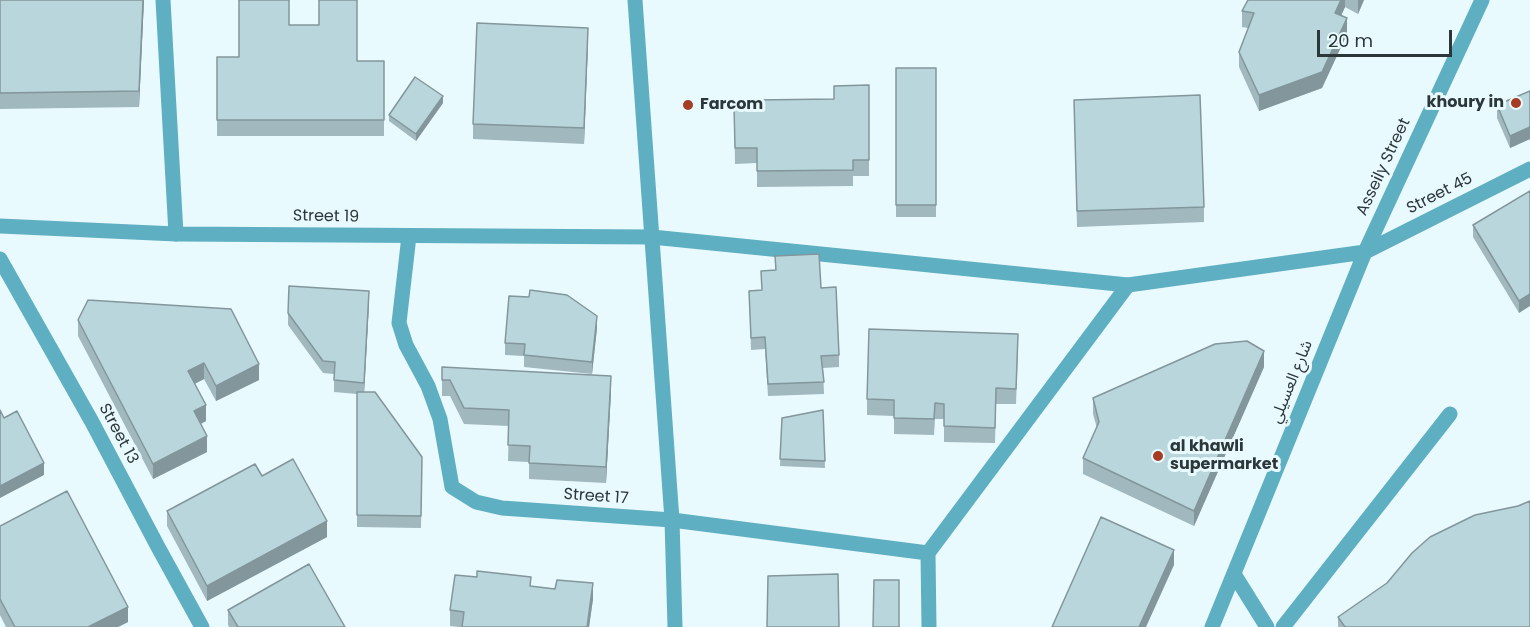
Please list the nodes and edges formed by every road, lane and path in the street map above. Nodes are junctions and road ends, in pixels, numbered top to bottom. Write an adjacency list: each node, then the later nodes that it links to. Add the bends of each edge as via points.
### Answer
1 (163, 0): 6 (street)
2 (635, 0): 8 (street)
3 (1482, 0): 9 (street, Asseily Street)
4 (1530, 169): 9 (street, Street 45)
5 (0, 226): 6 (street, Street 19)
6 (176, 234): 7 (street, Street 19)
7 (409, 236): 8 (street, Street 19); 13 (street, Street 17, via 399,323 440,419 452,487 476,502 502,508)
8 (652, 237): 11 (street, Street 19); 13 (street)
9 (1365, 252): 11 (street, Street 45); 15 (street, شارع العسيلي)
10 (0, 259): 16 (street, Street 13)
11 (1128, 285): 14 (street)
12 (1450, 414): 21 (street)
13 (672, 520): 14 (street, Street 17); 17 (street)
14 (928, 553): 18 (street)
15 (1234, 574): 19 (street, شارع العسيلي); 20 (street)
16 (202, 627)
17 (675, 627)
18 (929, 627)
19 (1212, 627)
20 (1267, 627)
21 (1283, 627)

